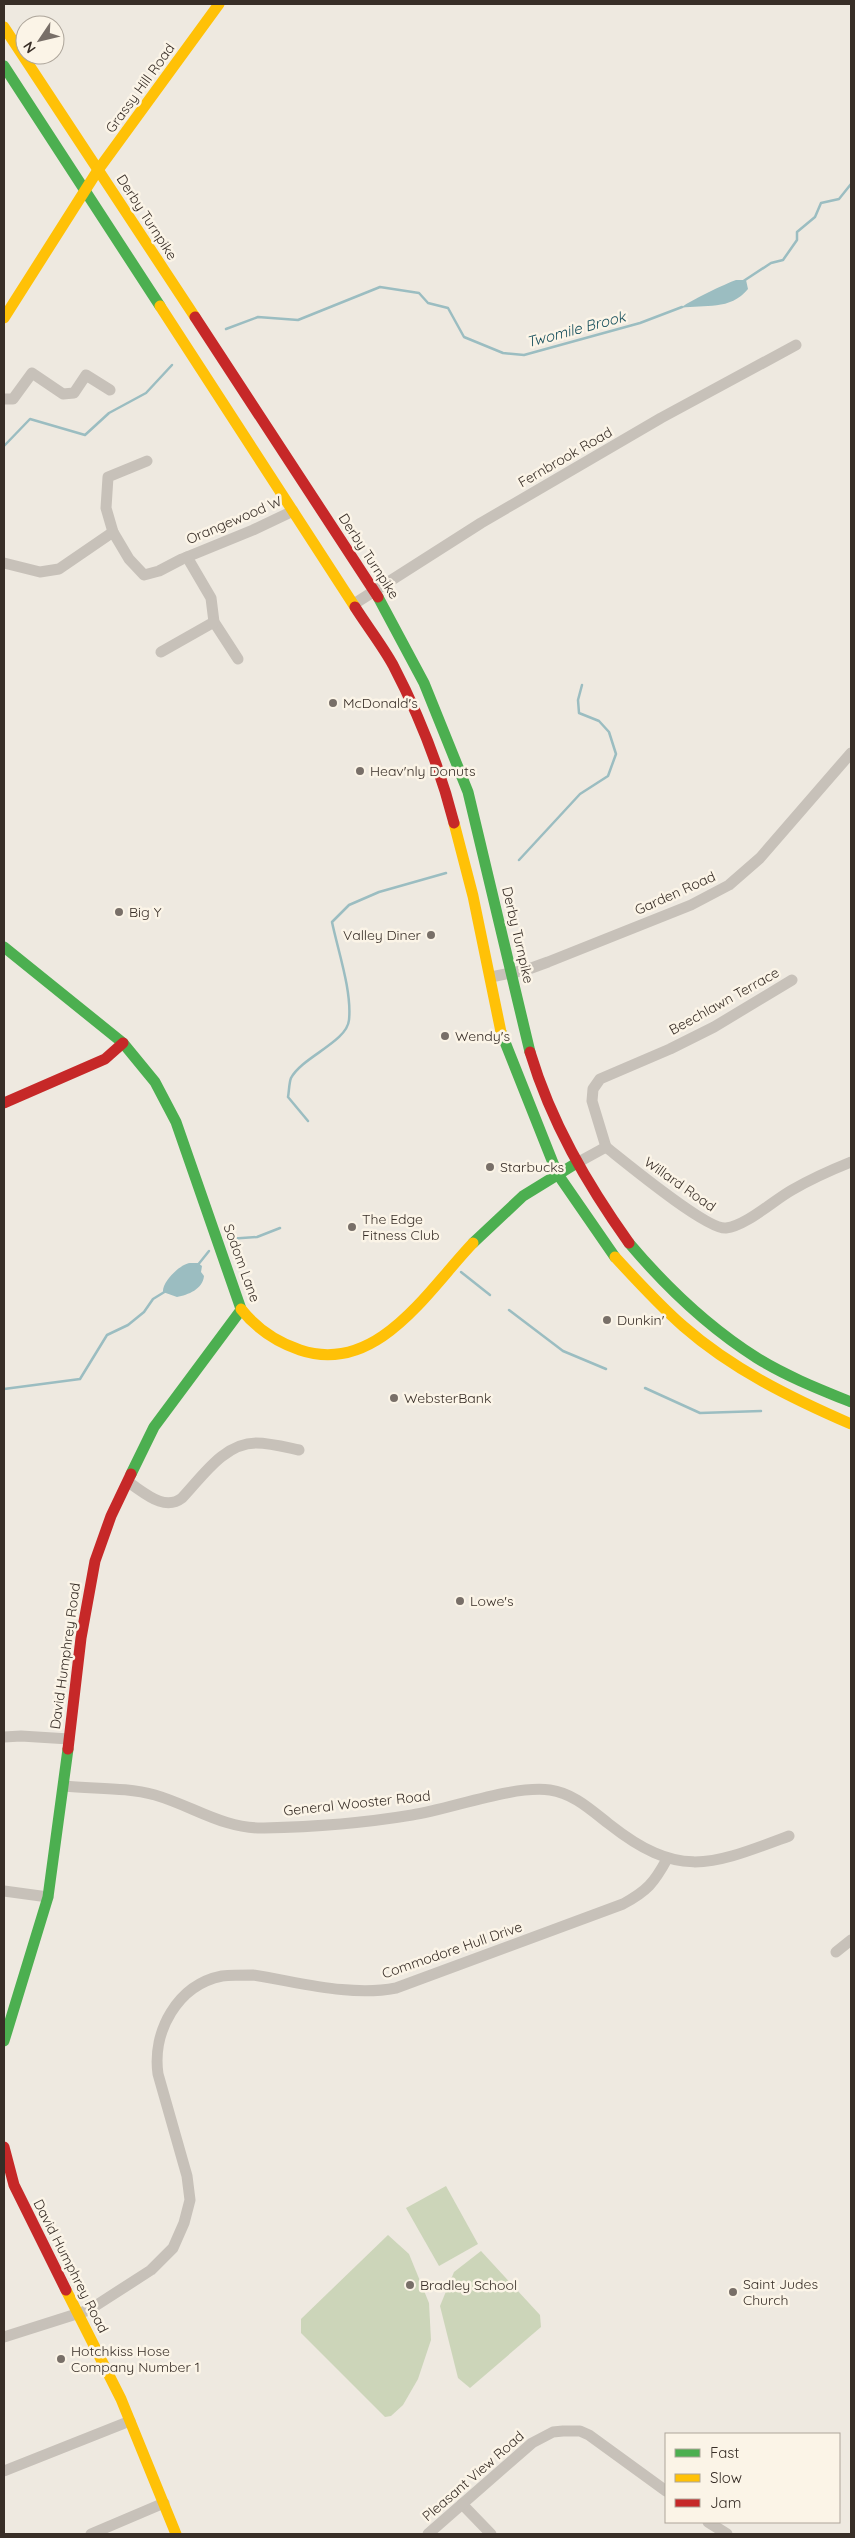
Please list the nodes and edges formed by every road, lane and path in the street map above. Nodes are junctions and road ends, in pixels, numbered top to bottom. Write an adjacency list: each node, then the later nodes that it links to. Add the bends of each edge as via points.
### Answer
1 (219, 4): 4 (main road, Grassy Hill Road)
2 (4, 26): 4 (main road, Derby Turnpike)
3 (4, 66): 5 (main road)
4 (98, 170): 5 (main road, Grassy Hill Road); 15 (main road, Derby Turnpike)
5 (86, 191): 6 (main road); 11 (main road)
6 (4, 318)
7 (796, 344): 15 (street, Fernbrook Road, via 481,523)
8 (110, 390): 9 (street, via 86,375 74,392 63,394 32,373 13,399)
9 (4, 399)
10 (147, 461): 12 (street, Orangewood W, via 108,477 106,508)
11 (293, 511): 13 (street, Orangewood W); 16 (main road)
12 (113, 532): 13 (street, Orangewood W, via 144,575 159,571); 14 (street, via 60,569 40,572)
13 (186, 556): 18 (street, Orangewood W, via 210,598)
14 (4, 563)
15 (375, 592): 16 (street, Fernbrook Road); 17 (main road, Derby Turnpike)
16 (354, 604): 19 (main road)
17 (389, 616): 19 (main road); 24 (main road, Derby Turnpike, via 441,722 464,780)
18 (214, 622): 20 (street); 21 (street, Orangewood W)
19 (368, 628): 25 (main road, via 392,664 416,713 445,788)
20 (161, 652)
21 (238, 659)
22 (851, 753): 24 (street, Garden Road, via 760,858 717,893 548,962)
23 (4, 947): 29 (main road, Sodom Lane)
24 (512, 973): 25 (street, Garden Road); 27 (main road, Derby Turnpike)
25 (491, 977): 28 (main road)
26 (792, 980): 31 (street, Beechlawn Terrace, via 714,1027 600,1079 593,1089 592,1101)
27 (515, 987): 28 (main road); 33 (main road, Derby Turnpike, via 523,1029 544,1093)
28 (494, 992): 34 (main road, via 502,1035)
29 (123, 1043): 30 (main road, via 104,1060); 35 (main road, Sodom Lane, via 155,1082 176,1122)
30 (4, 1103)
31 (606, 1147): 32 (street, Willard Road, via 689,1210 710,1224 725,1228 740,1224 791,1190); 33 (street)
32 (851, 1162)
33 (575, 1164): 34 (main road, Sodom Lane); 36 (main road, Derby Turnpike, via 606,1214 649,1267 697,1314 758,1358)
34 (557, 1173): 35 (main road, Sodom Lane, via 522,1194 397,1325 383,1338 363,1348 319,1355 301,1351 282,1344 256,1327); 37 (main road, via 610,1251 683,1326 746,1372 800,1402)
35 (241, 1310): 39 (main road, David Humphrey Road, via 154,1427)
36 (851, 1402)
37 (851, 1424)
38 (299, 1450): 39 (street, via 259,1443 239,1446 226,1453 174,1503 161,1502)
39 (128, 1482): 41 (main road, David Humphrey Road, via 108,1524 90,1578)
40 (4, 1737): 41 (street)
41 (69, 1740): 42 (main road, David Humphrey Road)
42 (64, 1786): 44 (street, General Wooster Road, via 140,1792 235,1826 263,1828 412,1815 528,1789 550,1790 582,1802 628,1839); 46 (main road, David Humphrey Road)
43 (789, 1836): 44 (street, via 735,1857 698,1862)
44 (666, 1859): 52 (street, Commodore Hull Drive, via 645,1892 623,1904 396,1988 353,1990 236,1975 211,1980 186,1995 168,2017 160,2035 156,2061 187,2176 190,2200 184,2223 176,2243 163,2260 89,2310)
45 (4, 1891): 46 (street)
46 (48, 1897): 49 (main road, David Humphrey Road)
47 (851, 1940): 48 (street)
48 (836, 1952)
49 (4, 2041)
50 (4, 2146): 51 (main road, David Humphrey Road)
51 (9, 2187): 52 (main road, David Humphrey Road)
52 (78, 2313): 53 (street, Commodore Hull Drive); 54 (main road, David Humphrey Road)
53 (4, 2337)
54 (130, 2421): 55 (street); 57 (main road, David Humphrey Road)
55 (4, 2472)
56 (665, 2490): 58 (street, Pleasant View Road, via 589,2435 580,2431 562,2431 532,2443)
57 (164, 2503): 60 (street); 61 (main road, David Humphrey Road)
58 (462, 2504): 62 (street, Pleasant View Road); 63 (street)
59 (710, 2523): 64 (street)
60 (91, 2534)
61 (176, 2534)
62 (428, 2534)
63 (491, 2534)
64 (727, 2534)

